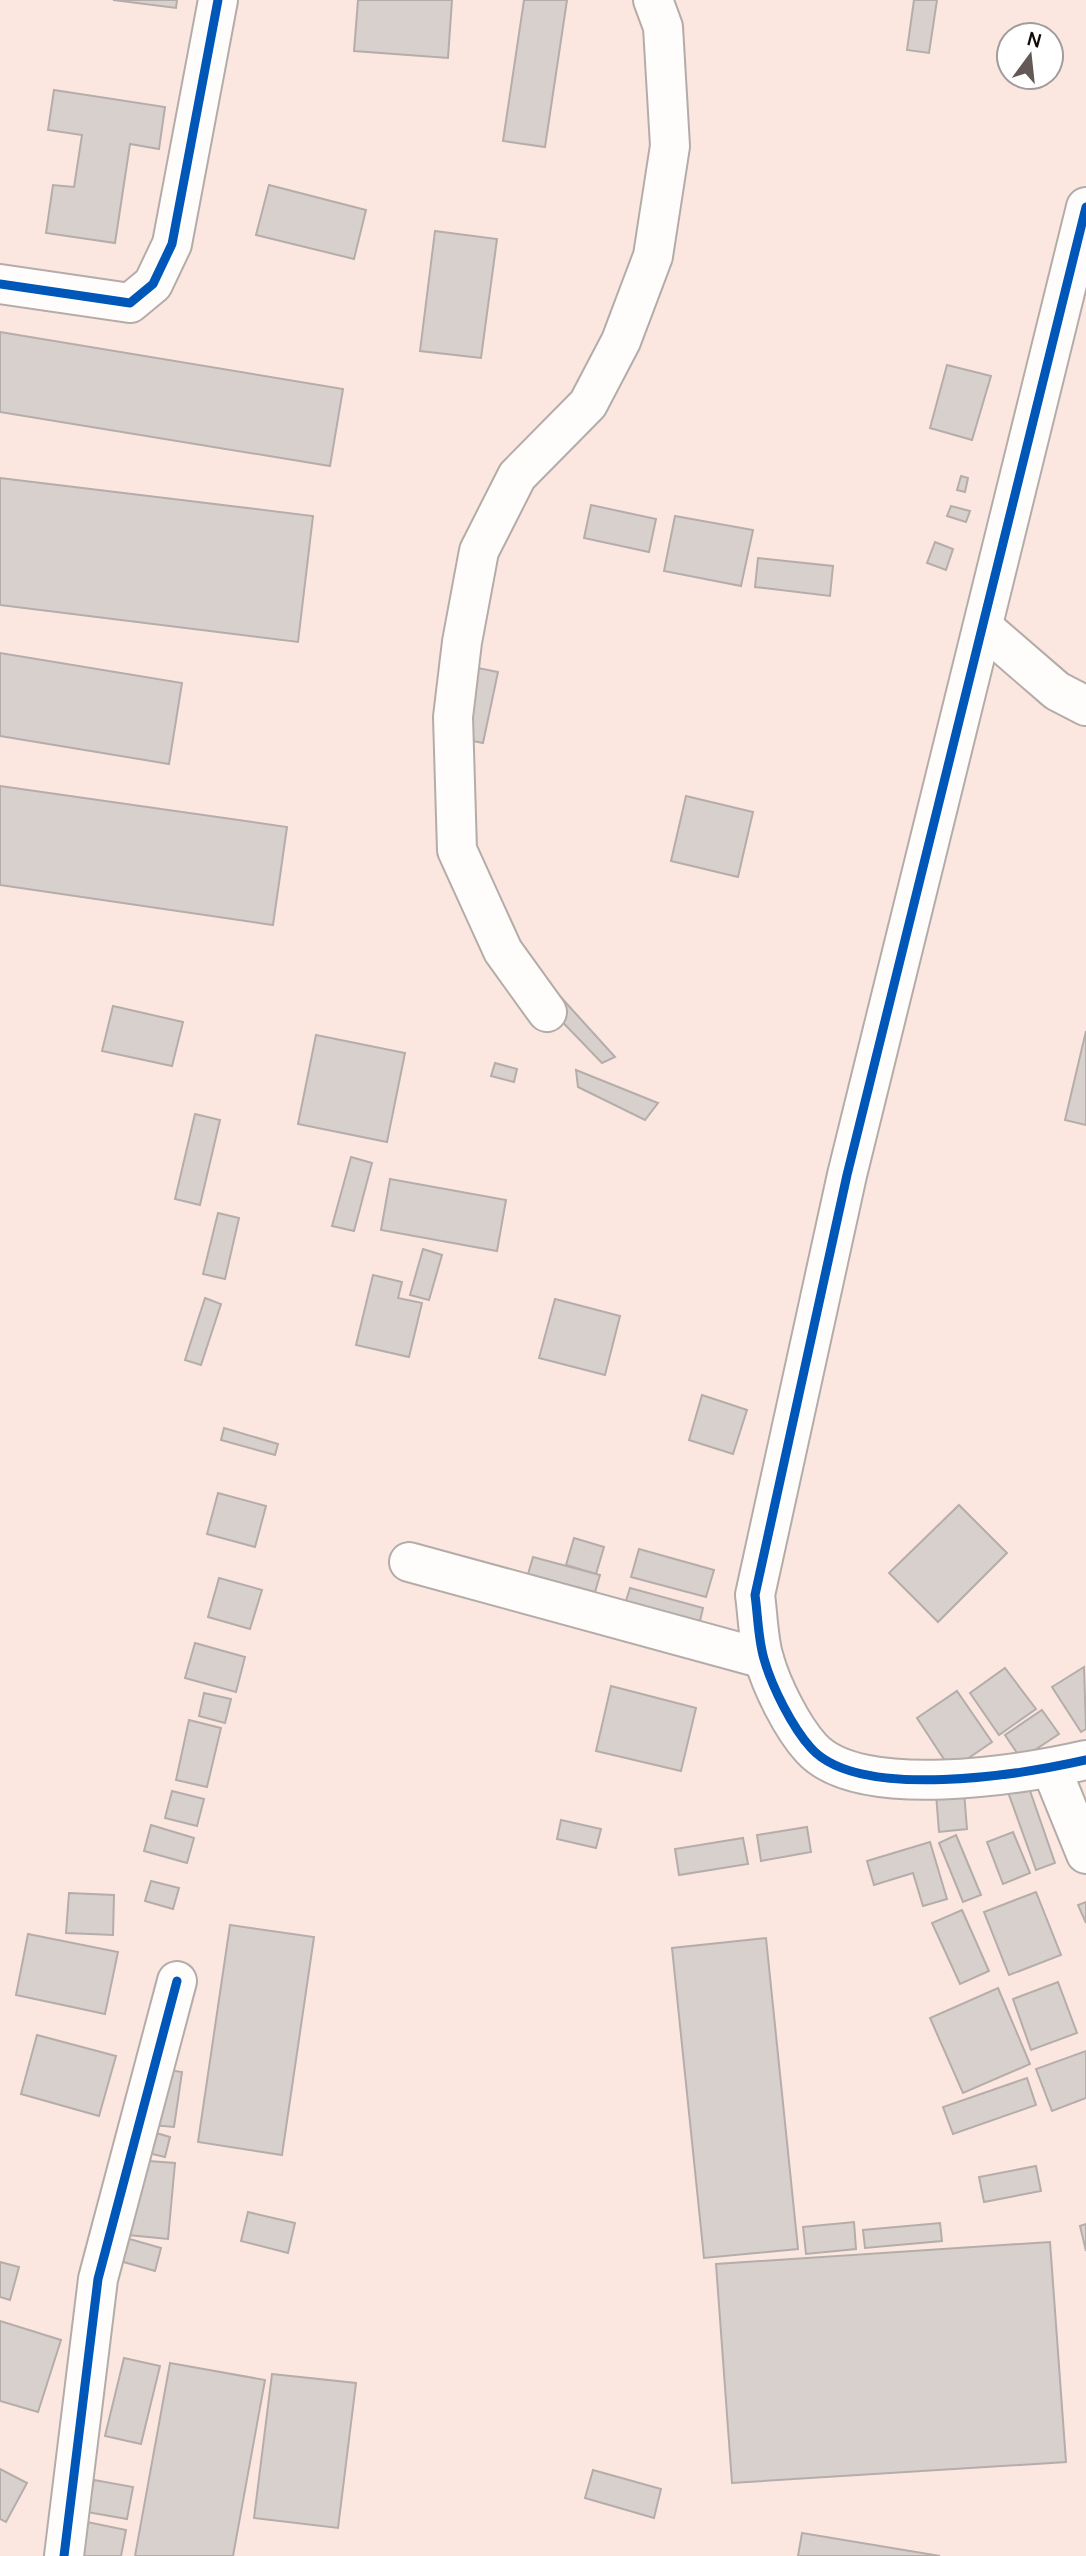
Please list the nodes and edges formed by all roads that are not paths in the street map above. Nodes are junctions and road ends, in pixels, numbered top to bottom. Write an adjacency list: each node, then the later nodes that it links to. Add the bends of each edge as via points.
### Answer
1 (218, 0): 4 (street, via 172,244 153,284 130,303)
2 (653, 0): 7 (street, via 663,27 670,146 653,256 621,341 588,404 517,476 479,551 453,717 457,850 503,951)
3 (1086, 207): 5 (street)
4 (0, 284)
5 (983, 627): 6 (street, via 1057,691); 9 (street, via 847,1175 755,1595)
6 (1086, 706)
7 (547, 1012)
8 (410, 1562): 9 (street)
9 (764, 1659): 10 (street, via 787,1712 812,1750 836,1765 871,1776 918,1781)
10 (1069, 1764): 11 (street)
11 (1086, 1853)
12 (177, 1980): 13 (street, via 98,2279)
13 (64, 2556)

